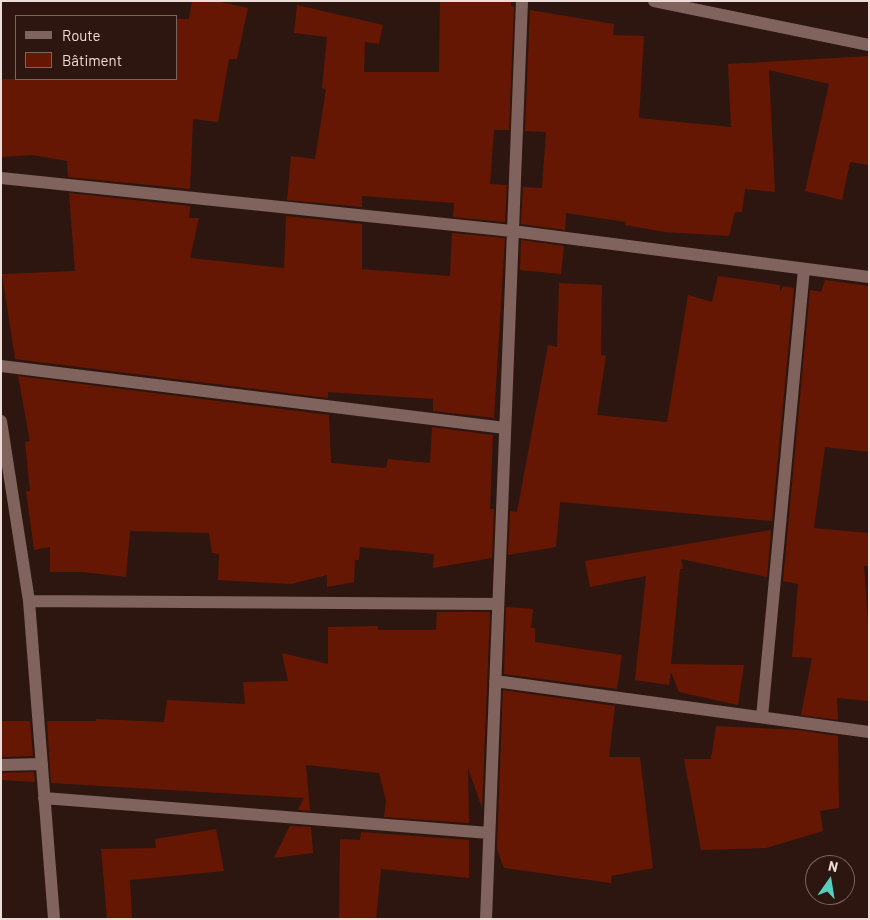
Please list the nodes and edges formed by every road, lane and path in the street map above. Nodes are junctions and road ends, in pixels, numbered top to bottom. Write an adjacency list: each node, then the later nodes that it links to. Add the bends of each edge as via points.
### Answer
1 (522, 1): 5 (street)
2 (654, 1): 3 (street)
3 (869, 45)
4 (1, 178): 5 (street)
5 (512, 231): 6 (street); 10 (street)
6 (804, 269): 7 (street); 14 (street)
7 (869, 277)
8 (1, 366): 10 (street)
9 (1, 421): 11 (street)
10 (505, 428): 12 (street)
11 (29, 601): 12 (street); 16 (street)
12 (498, 604): 13 (street)
13 (495, 682): 14 (street); 19 (street)
14 (762, 717): 15 (street)
15 (869, 732)
16 (42, 764): 17 (street); 18 (street)
17 (1, 765)
18 (44, 798): 19 (street); 20 (street)
19 (489, 833): 21 (street)
20 (54, 919)
21 (486, 919)

